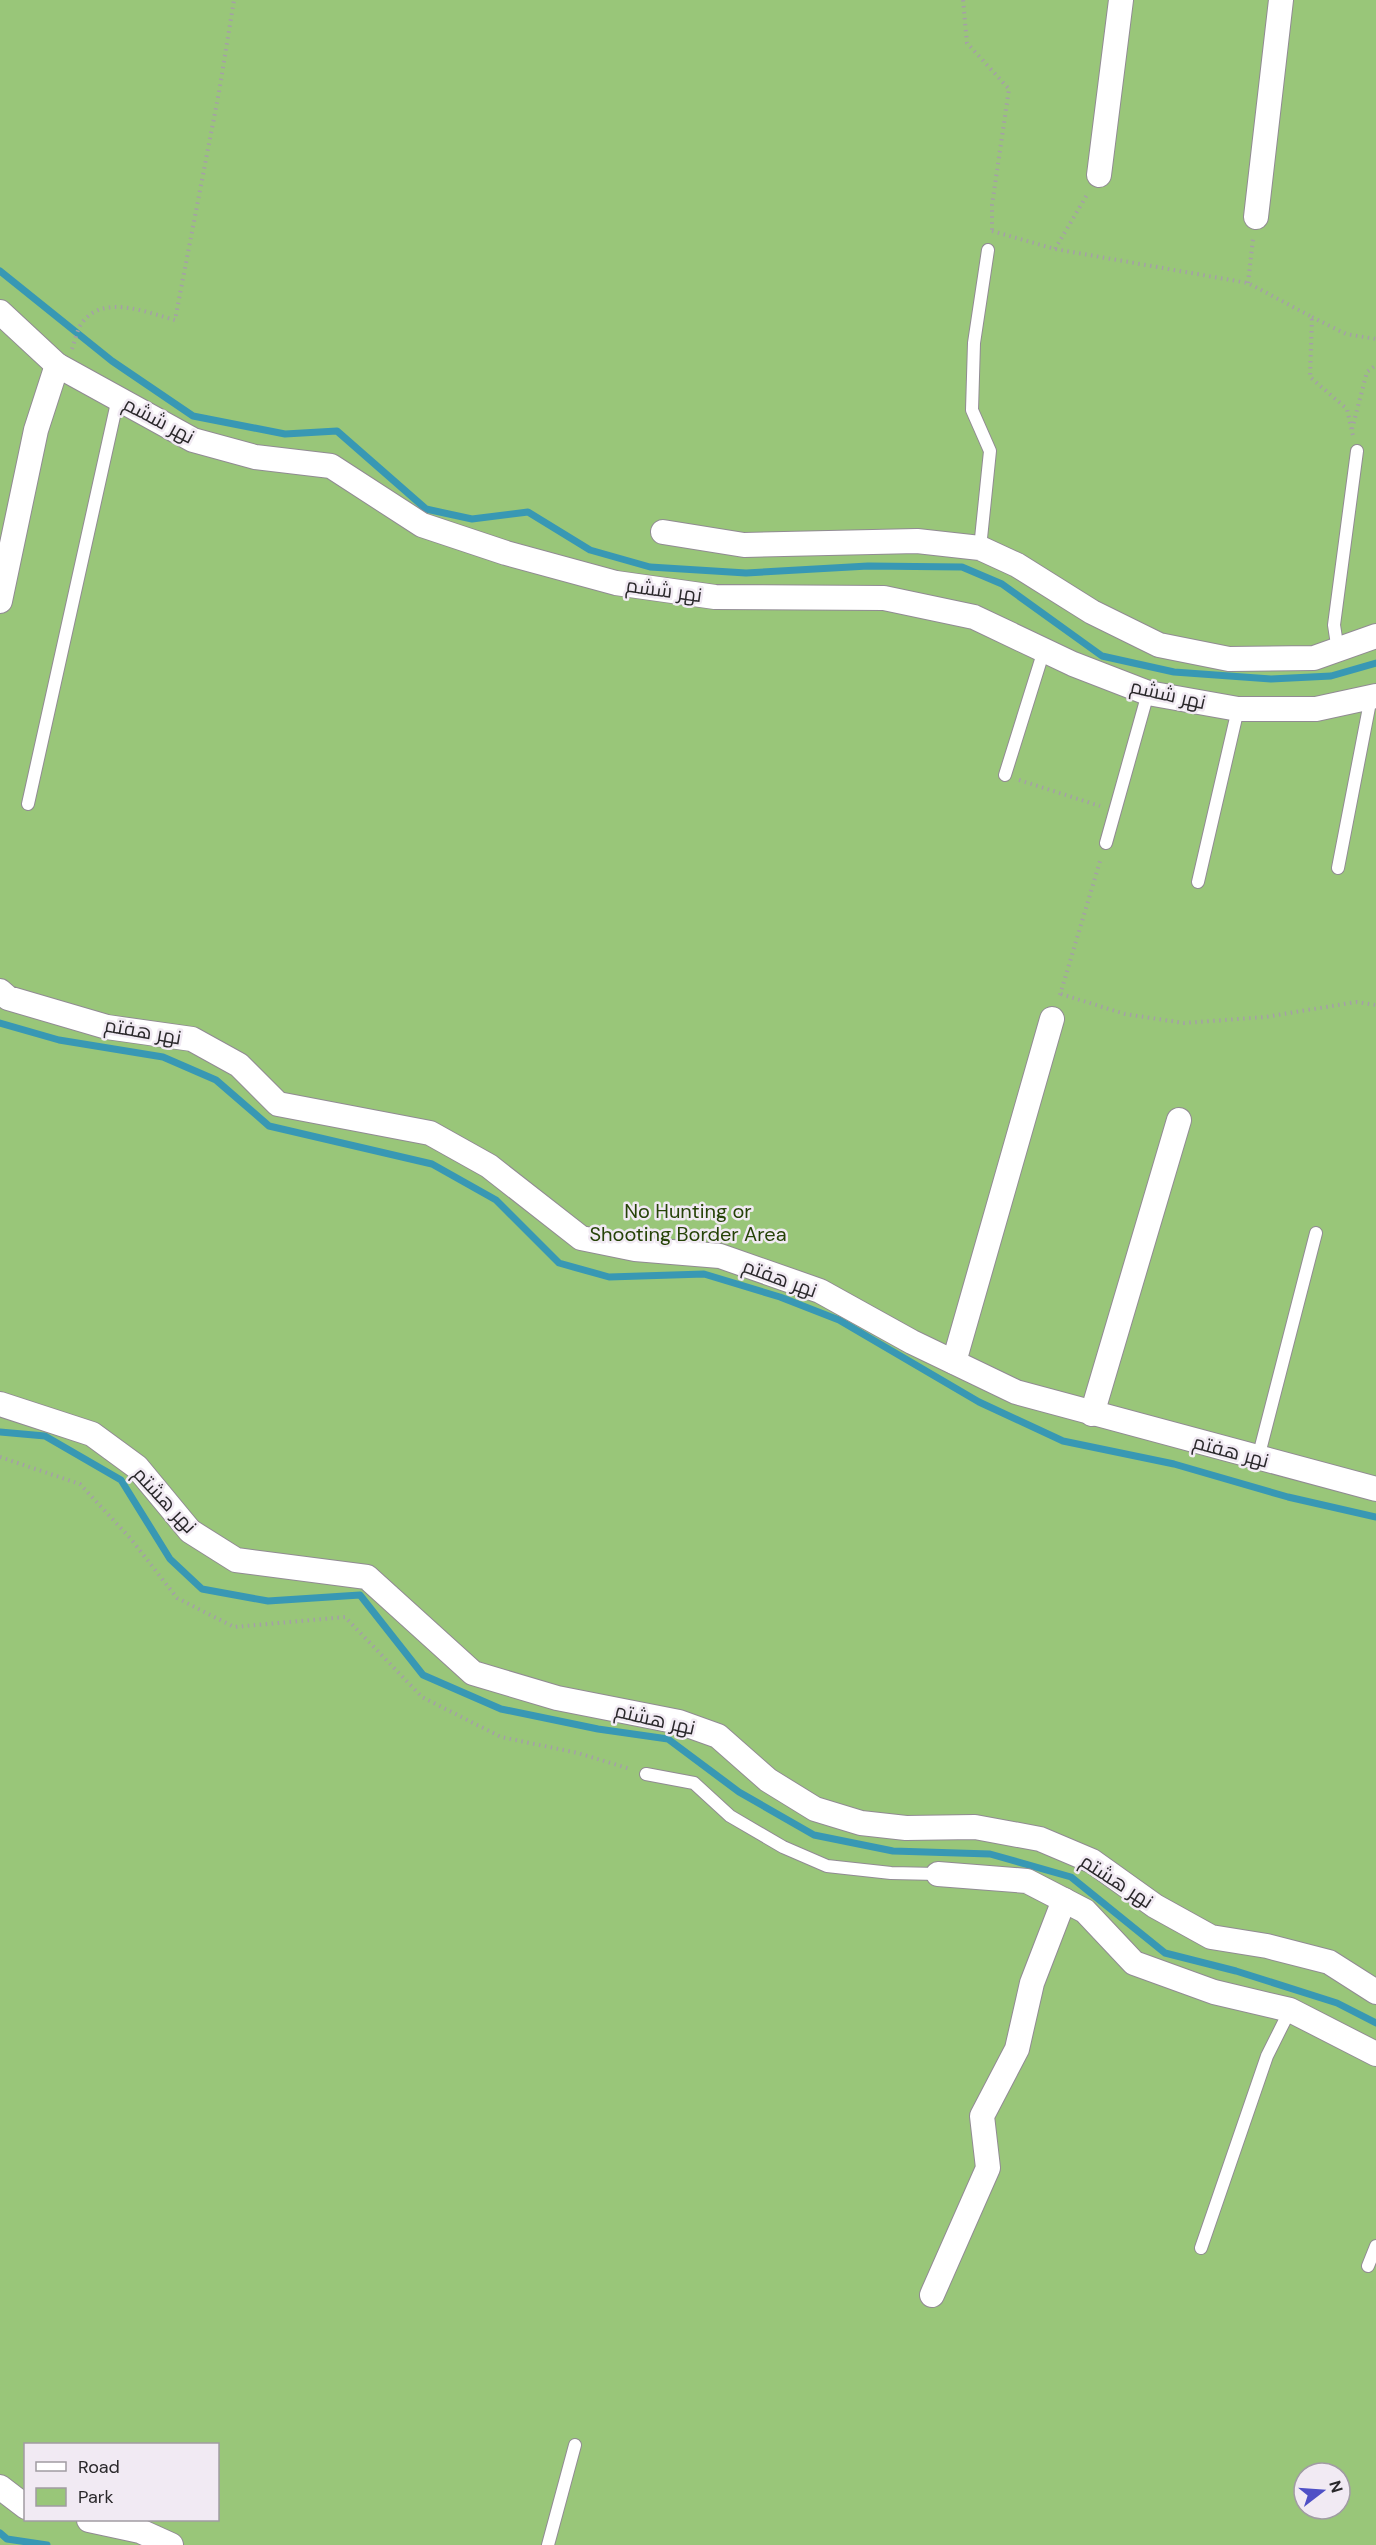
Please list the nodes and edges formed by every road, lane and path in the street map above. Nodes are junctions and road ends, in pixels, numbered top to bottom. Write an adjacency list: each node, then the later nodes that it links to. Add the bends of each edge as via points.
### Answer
1 (234, 0): 14 (path, via 175,320 131,308 105,307 82,322)
2 (963, 0): 7 (path, via 967,43 1009,89 992,205)
3 (1121, 0): 5 (street)
4 (1281, 0): 6 (street)
5 (1099, 175): 8 (path)
6 (1256, 217): 10 (path)
7 (992, 231): 8 (path); 9 (path)
8 (1055, 249): 10 (path)
9 (988, 250): 20 (lane, via 974,343 972,410 990,451)
10 (1248, 283): 12 (path)
11 (0, 312): 14 (street, نهر ششم)
12 (1312, 317): 13 (path, via 1346,334); 17 (path, via 1310,377 1347,409)
13 (1376, 339)
14 (64, 358): 16 (street, نهر ششم); 21 (street, via 36,429)
15 (1376, 365): 17 (path, via 1367,372)
16 (118, 398): 23 (street, نهر ششم, via 193,440 255,457 331,466 423,525 616,583 715,597 884,598 974,617); 29 (lane)
17 (1352, 429): 18 (path)
18 (1357, 451): 24 (lane, via 1335,626)
19 (663, 532): 20 (street, via 744,545 917,541)
20 (980, 548): 24 (street, via 1159,645 1229,659 1314,658)
21 (0, 601)
22 (1376, 636): 24 (street)
23 (1044, 650): 25 (street, نهر ششم); 28 (lane)
24 (1338, 651)
25 (1148, 693): 27 (street, نهر ششم); 30 (lane)
26 (1373, 696): 27 (street, نهر ششم, via 1317,709); 32 (lane)
27 (1238, 708): 33 (lane)
28 (1005, 775): 30 (path)
29 (28, 804)
30 (1115, 811): 31 (lane)
31 (1106, 843): 35 (path)
32 (1338, 867)
33 (1198, 882)
34 (0, 991): 40 (street, نهر هفتم, via 8,998 107,1027 192,1040 238,1065 278,1104 430,1133 489,1166 581,1238 635,1249 720,1256 820,1291)
35 (1060, 994): 36 (path, via 1125,1014 1184,1023 1265,1017 1356,1002); 37 (path)
36 (1376, 1005)
37 (1052, 1019): 40 (street)
38 (1179, 1120): 42 (street)
39 (1316, 1233): 44 (lane)
40 (954, 1362): 42 (street, نهر هفتم, via 1016,1392)
41 (0, 1404): 49 (street, نهر هشتم, via 92,1434 137,1467 190,1531 236,1560 367,1577 473,1673 557,1698 679,1722 718,1736 768,1780 815,1809 861,1823 906,1828 975,1827 1040,1839 1092,1861 1155,1906 1211,1937 1329,1962)
42 (1092, 1414): 44 (street, نهر هفتم)
43 (0, 1457): 46 (path, via 80,1484 131,1539 177,1598 234,1627 345,1617 422,1697 501,1737 578,1753)
44 (1258, 1458): 45 (street, نهر هفتم)
45 (1376, 1489)
46 (646, 1774): 47 (lane, via 694,1783 730,1816 783,1847 827,1866)
47 (938, 1874): 48 (street, via 1028,1881)
48 (1064, 1900): 50 (street, via 1085,1911 1134,1964 1214,1992); 55 (street, via 1032,1983 1017,2049 982,2116 988,2168)
49 (1376, 1992)
50 (1290, 2010): 51 (street); 53 (lane, via 1267,2056)
51 (1376, 2054)
52 (1376, 2246): 54 (lane)
53 (1200, 2248)
54 (1368, 2266)
55 (932, 2295)
56 (575, 2445): 61 (lane)
57 (0, 2487): 58 (street)
58 (24, 2505)
59 (94, 2521): 60 (street, via 140,2531)
60 (171, 2545)
61 (548, 2545)

